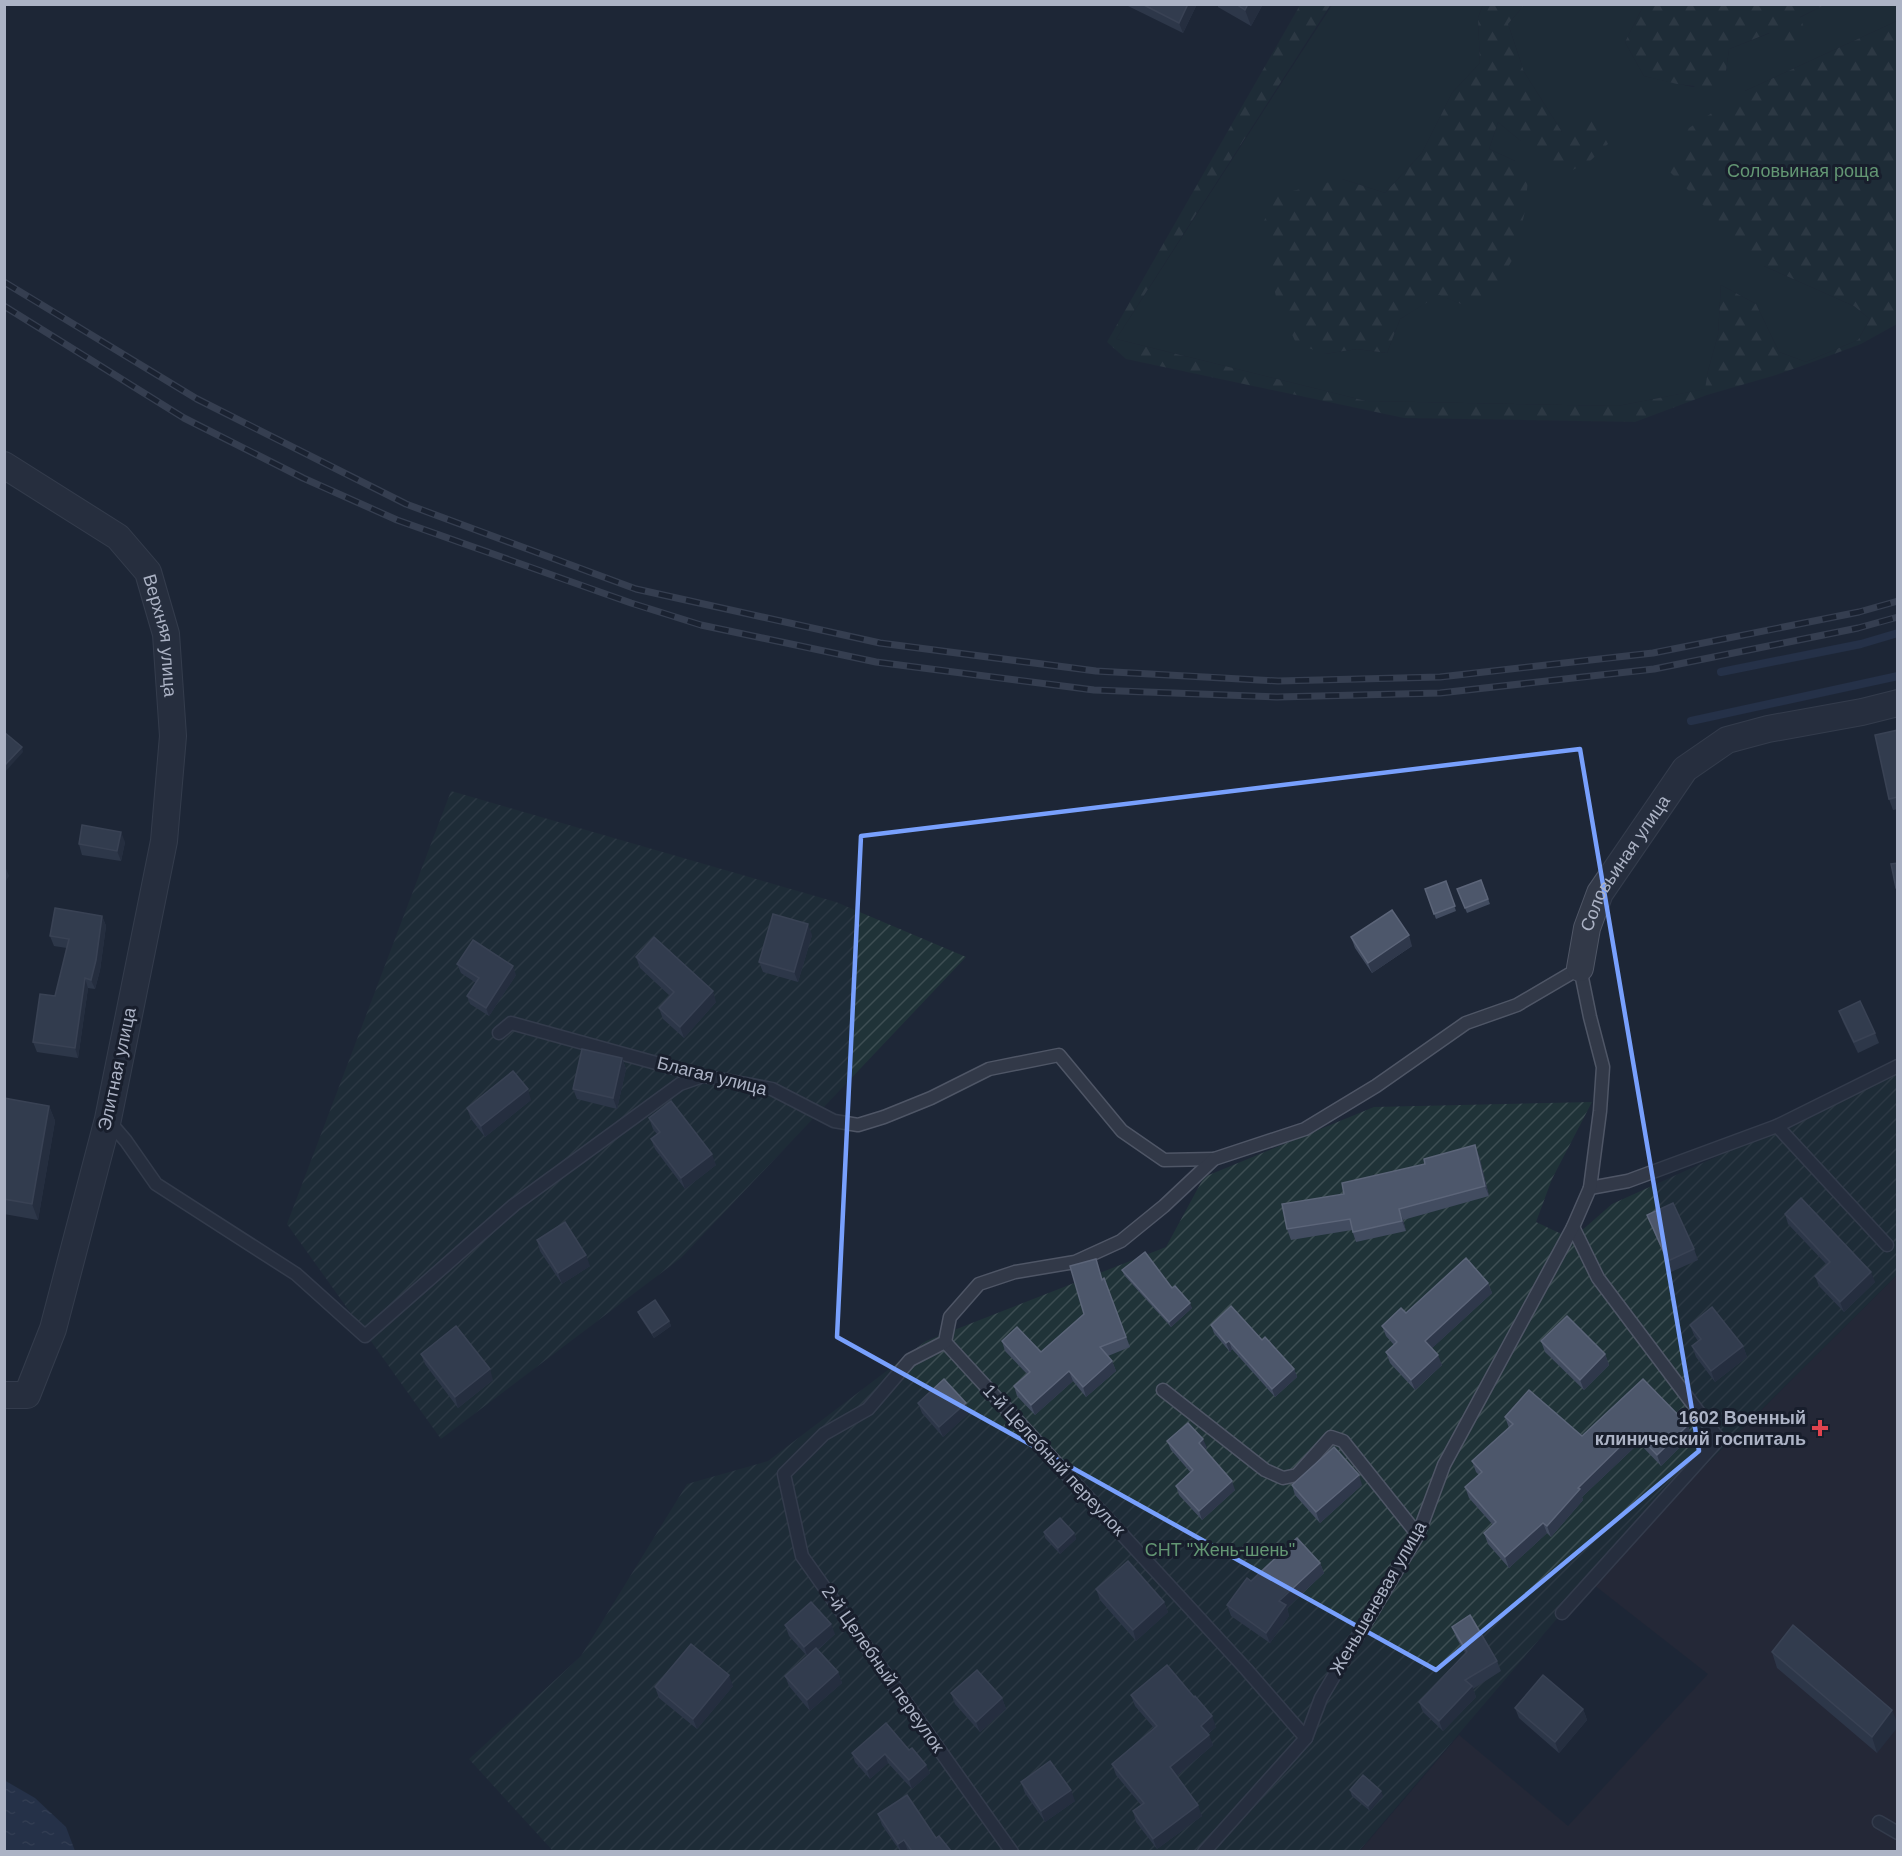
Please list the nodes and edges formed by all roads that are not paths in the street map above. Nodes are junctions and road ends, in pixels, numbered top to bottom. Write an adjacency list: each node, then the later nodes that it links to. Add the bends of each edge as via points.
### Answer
1 (4, 465): 3 (street, Верхняя улица, via 118,537 148,572 166,634)
2 (1898, 703): 4 (street, Соловьиная улица, via 1727,740 1686,769 1600,893 1587,928)
3 (173, 736): 8 (street, Элитная улица, via 164,841)
4 (1580, 968): 10 (lane, via 1517,1005 1466,1023 1376,1086 1305,1129); 11 (lane, Соловьиная улица, via 1603,1067)
5 (499, 1033): 7 (lane, Благая улица, via 511,1023)
6 (1898, 1066): 9 (lane)
7 (703, 1076): 8 (lane, via 680,1084 514,1205 365,1336 296,1274 156,1184); 10 (lane, Благая улица, via 772,1089 834,1120 858,1125 931,1098 989,1069 1059,1055 1122,1131 1164,1160)
8 (108, 1119): 16 (street, Элитная улица, via 53,1329)
9 (1777, 1126): 11 (lane, via 1628,1181); 13 (lane)
10 (1214, 1159): 14 (lane, via 1121,1241 1074,1262 1015,1272 979,1284 950,1317)
11 (1590, 1188): 12 (lane, Соловьиная улица)
12 (1573, 1227): 17 (lane, Женьшеневая улица, via 1444,1465); 18 (lane, via 1598,1278 1719,1439)
13 (1887, 1245)
14 (945, 1342): 19 (lane, 1-й Целебный переулок); 22 (lane, 2-й Целебный переулок, via 910,1360 868,1409 824,1434 784,1474 802,1556)
15 (1163, 1390): 17 (lane, via 1266,1470 1283,1478 1297,1475 1331,1437 1343,1440)
16 (16, 1395)
17 (1418, 1535): 19 (lane, Женьшеневая улица, via 1321,1698)
18 (1562, 1613)
19 (1306, 1738): 23 (lane, Женьшеневая улица)
20 (1879, 1822): 21 (lane)
21 (1898, 1833)
22 (1012, 1851)
23 (1204, 1851)

